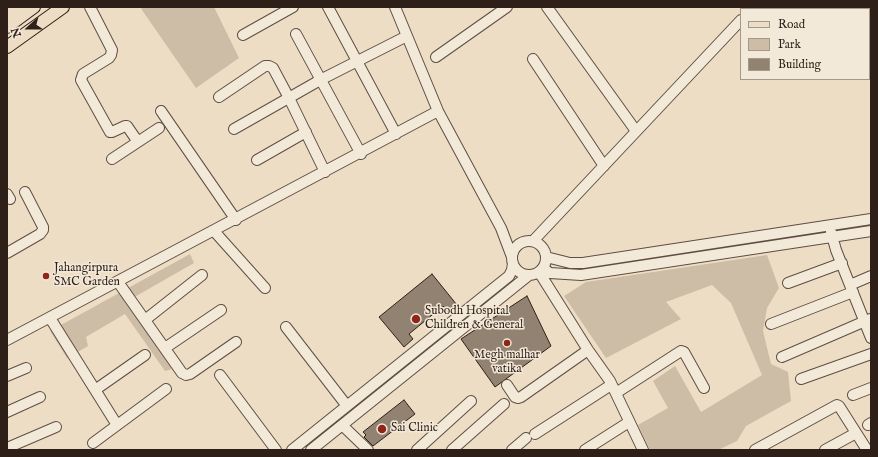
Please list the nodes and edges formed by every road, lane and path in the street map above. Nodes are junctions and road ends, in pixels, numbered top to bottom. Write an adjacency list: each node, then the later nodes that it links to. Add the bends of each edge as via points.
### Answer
1 (18, 7): 10 (main road)
2 (34, 7): 12 (main road)
3 (63, 7): 16 (main road)
4 (90, 7): 30 (street, via 112,50 109,58 83,74 81,80 110,132 126,126)
5 (293, 7): 14 (street)
6 (328, 7): 19 (street)
7 (395, 7): 15 (street)
8 (507, 7): 17 (street)
9 (547, 7): 27 (street)
10 (7, 15)
11 (740, 21): 27 (street)
12 (7, 27)
13 (296, 34): 20 (street)
14 (243, 35)
15 (407, 36): 19 (street); 24 (street)
16 (7, 47)
17 (436, 57)
18 (533, 59): 34 (street)
19 (357, 61): 20 (street); 29 (street)
20 (322, 80): 22 (street); 31 (street)
21 (219, 98): 22 (street, via 265,66 269,66)
22 (289, 98): 26 (street); 28 (street)
23 (162, 111): 38 (street)
24 (438, 111): 29 (street); 41 (street)
25 (159, 128): 30 (street)
26 (234, 129)
27 (636, 131): 34 (street)
28 (306, 132): 33 (street); 35 (street)
29 (396, 134): 31 (street)
30 (138, 142): 32 (street)
31 (361, 154): 35 (street)
32 (112, 159)
33 (256, 160)
34 (604, 166): 39 (street)
35 (325, 172): 38 (street)
36 (25, 192): 46 (street, via 43,230)
37 (871, 219): 40 (street)
38 (236, 220): 42 (street)
39 (549, 224): 45 (street); 47 (street, via 545,238)
40 (829, 226): 44 (street); 47 (street, via 583,263 570,264)
41 (501, 228): 45 (street, via 513,237); 48 (street)
42 (214, 231): 53 (street); 55 (street)
43 (871, 231): 44 (street)
44 (832, 237): 49 (street); 50 (street, via 581,275)
45 (530, 241): 47 (street, via 538,243); 48 (street, via 521,242 516,246)
46 (7, 253)
47 (546, 255): 50 (street)
48 (512, 260): 50 (street, via 519,272); 85 (street, via 509,276)
49 (842, 263): 54 (street); 56 (street)
50 (537, 271): 67 (street); 88 (street)
51 (202, 275): 59 (street)
52 (871, 276): 56 (street)
53 (118, 282): 58 (street); 59 (street)
54 (788, 283)
55 (266, 288)
56 (852, 289): 60 (street); 61 (street)
57 (221, 310): 66 (street)
58 (50, 318): 64 (street); 80 (street)
59 (145, 320): 66 (street)
60 (868, 320): 63 (street); 70 (street)
61 (771, 324)
62 (286, 327): 85 (street)
63 (871, 338)
64 (7, 340)
65 (236, 342): 66 (street, via 186,375)
66 (165, 348)
67 (588, 350): 75 (street, via 521,397 515,397); 79 (street)
68 (145, 354): 80 (street)
69 (871, 354): 74 (street)
70 (782, 357)
71 (26, 368): 73 (street)
72 (220, 375): 95 (street)
73 (7, 376)
74 (801, 379)
75 (507, 385)
76 (704, 388): 79 (street, via 684,352 681,352)
77 (871, 388): 81 (street)
78 (166, 389): 89 (street)
79 (613, 389): 87 (street); 100 (street, via 530,436)
80 (95, 390): 89 (street)
81 (853, 395)
82 (40, 397): 86 (street)
83 (471, 401): 99 (street)
84 (504, 404): 94 (street)
85 (347, 406): 96 (street)
86 (7, 412)
87 (629, 422): 101 (street); 102 (street)
88 (342, 424): 97 (street); 98 (street)
89 (117, 425): 92 (street)
90 (56, 427): 93 (street)
91 (856, 433): 103 (street, via 837,405); 104 (street); 105 (street)
92 (93, 443)
93 (7, 448)
94 (454, 449)
95 (276, 450)
96 (292, 450)
97 (311, 450)
98 (368, 450)
99 (417, 450)
100 (512, 450)
101 (585, 450)
102 (643, 450)
103 (755, 450)
104 (826, 450)
105 (867, 450)

